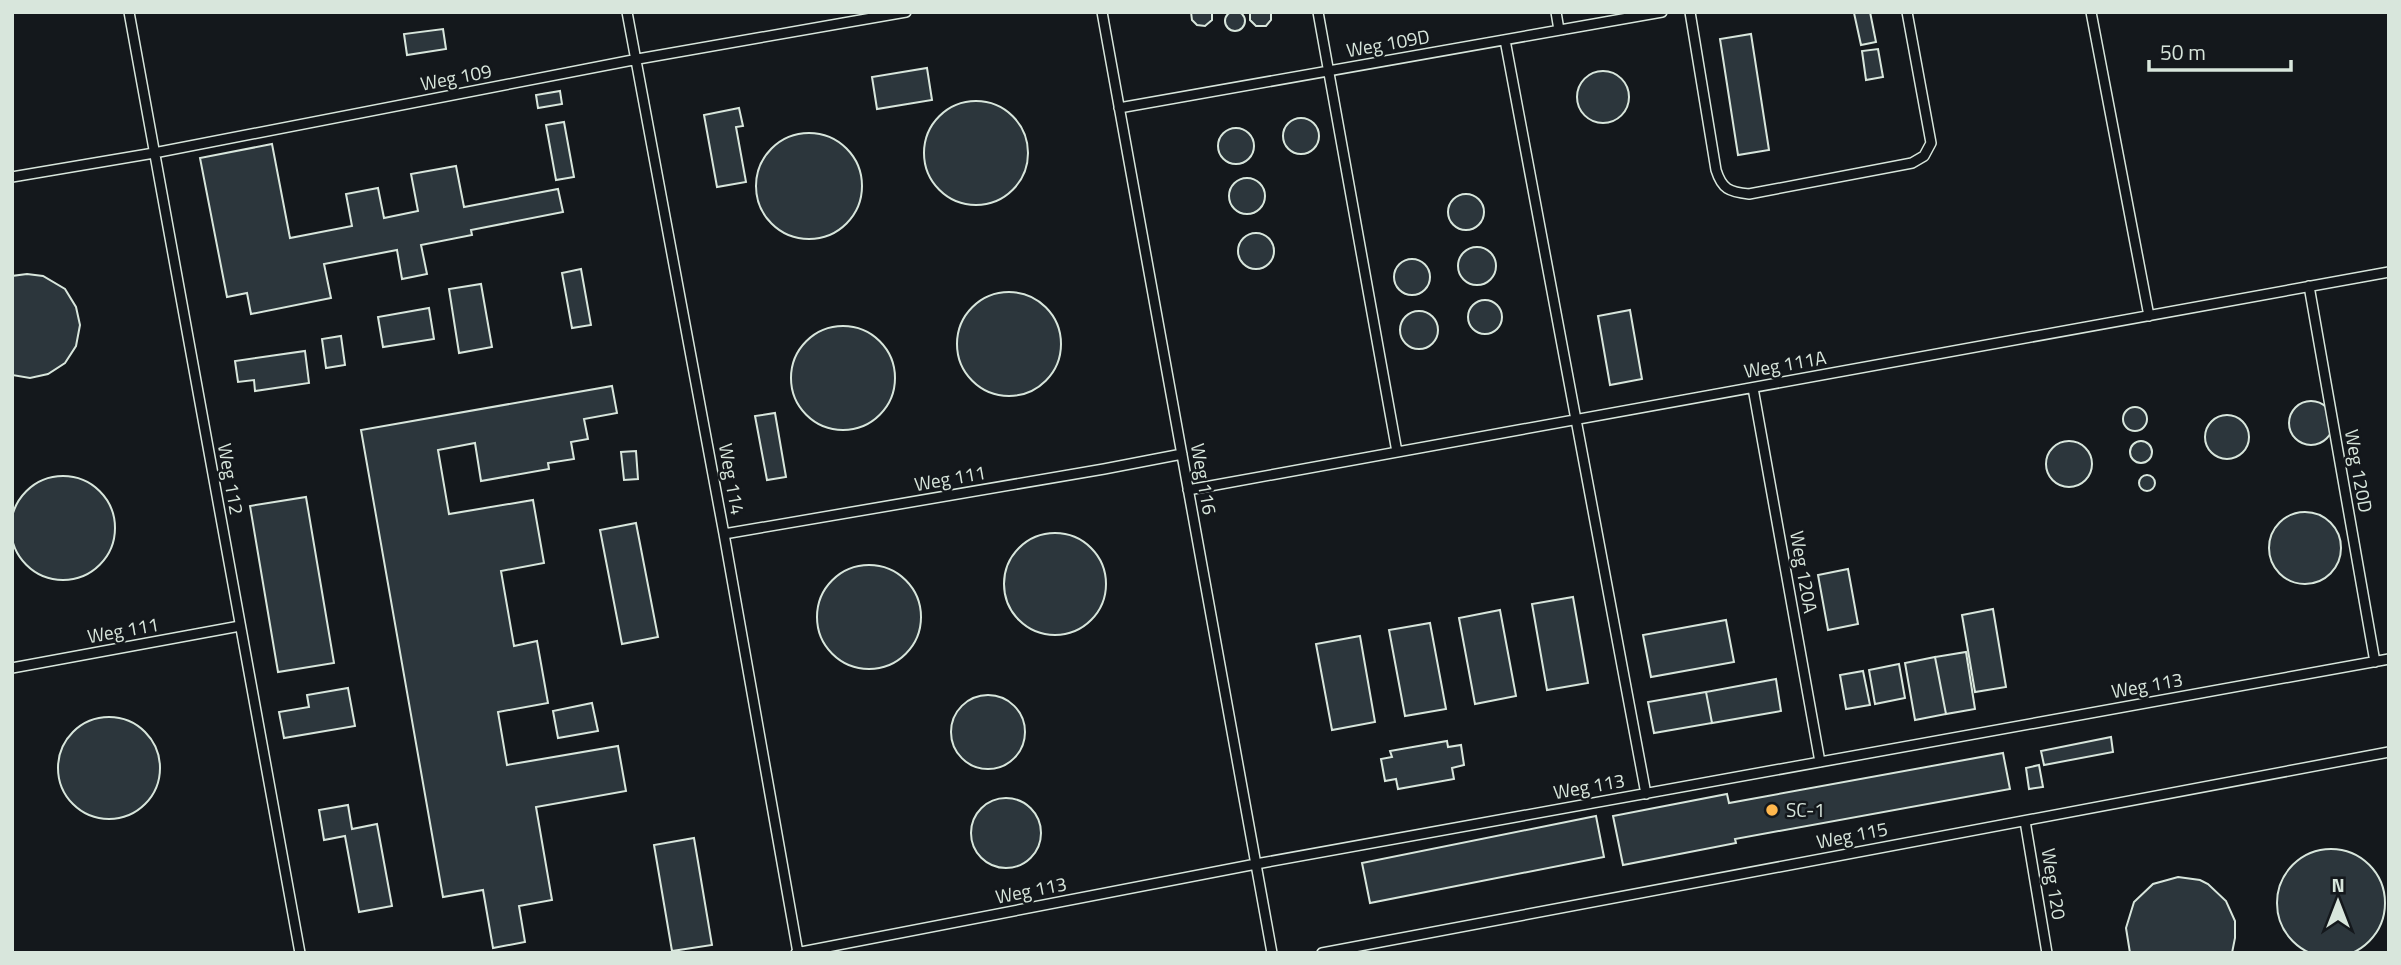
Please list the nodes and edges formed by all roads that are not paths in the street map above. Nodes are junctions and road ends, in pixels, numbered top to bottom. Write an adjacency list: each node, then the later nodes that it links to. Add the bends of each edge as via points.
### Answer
1 (129, 12): 16 (lane, Weg 112)
2 (627, 12): 13 (lane, Weg 114)
3 (906, 12): 13 (lane, Weg 109)
4 (1102, 12): 15 (lane, Weg 116)
5 (1318, 12): 14 (lane)
6 (1556, 12): 11 (lane)
7 (1662, 12): 11 (lane, Weg 109D)
8 (1690, 12): 9 (lane, via 1720,183 1733,192 1749,194 1912,163 1924,156 1931,143)
9 (1907, 12)
10 (2091, 12): 20 (lane)
11 (1559, 30): 12 (lane, Weg 109D)
12 (1505, 40): 14 (lane, Weg 109D); 22 (lane)
13 (638, 59): 16 (lane, Weg 109); 26 (lane, Weg 114)
14 (1328, 71): 15 (lane, Weg 109D); 23 (lane)
15 (1119, 108): 24 (lane, Weg 116)
16 (154, 153): 17 (lane, Weg 109); 27 (lane, Weg 112)
17 (12, 177)
18 (2389, 272): 19 (lane, Weg 111A)
19 (2309, 286): 20 (lane, Weg 111A); 29 (lane, Weg 120D)
20 (2149, 316): 21 (lane, Weg 111A)
21 (1753, 387): 22 (lane, Weg 111A); 32 (lane, Weg 120A)
22 (1576, 419): 23 (lane, Weg 111A); 33 (lane)
23 (1397, 452): 25 (lane, Weg 111A)
24 (1182, 454): 25 (lane, Weg 116); 26 (lane, Weg 111)
25 (1188, 490): 35 (lane, Weg 116)
26 (724, 534): 37 (lane, Weg 114)
27 (240, 626): 30 (lane, Weg 111); 36 (lane, Weg 112)
28 (2389, 659): 29 (lane, Weg 113)
29 (2375, 662): 32 (lane, Weg 113)
30 (12, 668)
31 (2389, 752): 34 (lane, Weg 115)
32 (1820, 762): 33 (lane, Weg 113)
33 (1646, 794): 35 (lane, Weg 113)
34 (2025, 821): 39 (lane, Weg 115); 40 (lane, Weg 120)
35 (1256, 864): 37 (lane, Weg 113); 38 (lane, Weg 116)
36 (300, 953)
37 (798, 953)
38 (1272, 953)
39 (1322, 953)
40 (2047, 953)

